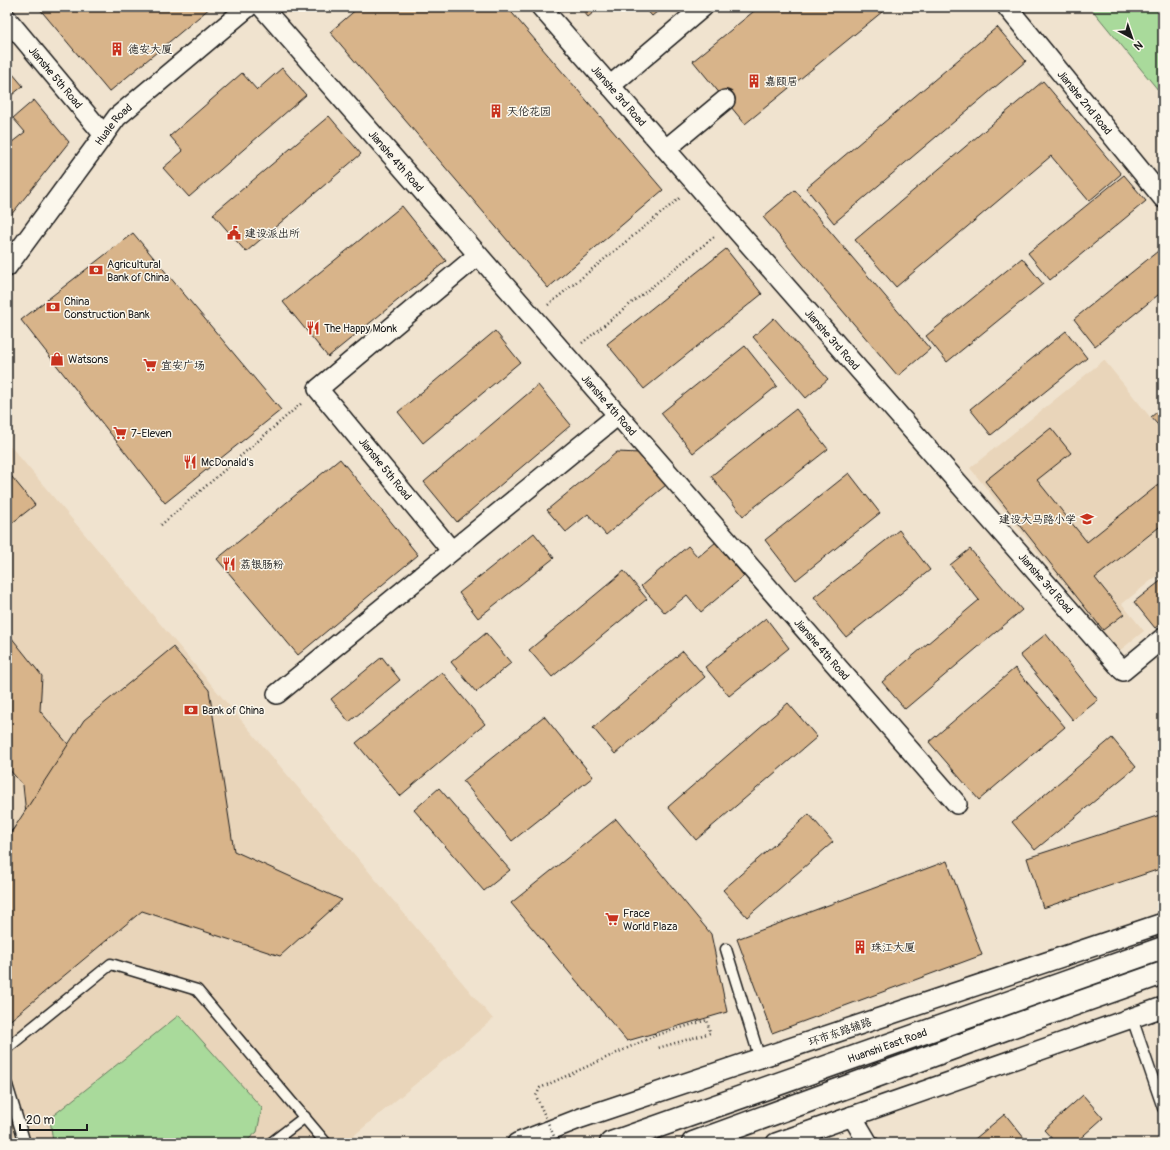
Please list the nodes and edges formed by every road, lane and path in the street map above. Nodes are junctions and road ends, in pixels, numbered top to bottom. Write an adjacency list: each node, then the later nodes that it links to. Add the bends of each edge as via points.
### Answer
1 (248, 7): 9 (street, Huale Road, via 117,117)
2 (262, 7): 14 (street, Jianshe 4th Road)
3 (542, 7): 7 (street, Jianshe 3rd Road)
4 (703, 7): 7 (street)
5 (1008, 7): 12 (street, Jianshe 2nd Road)
6 (7, 19): 9 (street, Jianshe 5th Road)
7 (610, 86): 10 (street, Jianshe 3rd Road)
8 (725, 100): 10 (street)
9 (104, 135): 15 (street, Huale Road)
10 (666, 149): 11 (street, Jianshe 3rd Road)
11 (697, 184): 13 (street, Jianshe 3rd Road); 16 (path)
12 (1163, 198)
13 (731, 223): 17 (path); 22 (street, Jianshe 3rd Road, via 1123,671)
14 (478, 256): 16 (street, Jianshe 4th Road); 18 (street)
15 (7, 267)
16 (532, 317): 17 (street, Jianshe 4th Road)
17 (566, 356): 19 (street, Jianshe 4th Road)
18 (318, 389): 20 (path); 21 (street, Jianshe 5th Road)
19 (618, 414): 21 (street); 24 (street, Jianshe 4th Road)
20 (161, 525)
21 (452, 550): 23 (street)
22 (1159, 648)
23 (277, 694)
24 (957, 804)
25 (1163, 923): 33 (street, 环市东路辅路)
26 (1163, 948): 43 (highway, Huanshi East Road)
27 (726, 949): 33 (lane)
28 (1163, 973): 44 (highway)
29 (1163, 1007): 30 (street)
30 (1132, 1018): 35 (lane); 36 (street)
31 (7, 1048): 37 (lane, via 111,964 197,990)
32 (658, 1048): 42 (path, bridge, via 710,1033 706,1020 654,1034 540,1088 536,1096)
33 (760, 1059): 41 (street, 环市东路辅路, via 581,1118)
34 (7, 1085): 38 (lane)
35 (1163, 1108)
36 (852, 1116): 45 (street); 46 (street)
37 (305, 1117): 39 (lane); 40 (lane)
38 (25, 1143)
39 (271, 1143)
40 (326, 1143)
41 (517, 1143)
42 (557, 1143)
43 (611, 1143)
44 (693, 1143)
45 (776, 1143)
46 (868, 1143)

